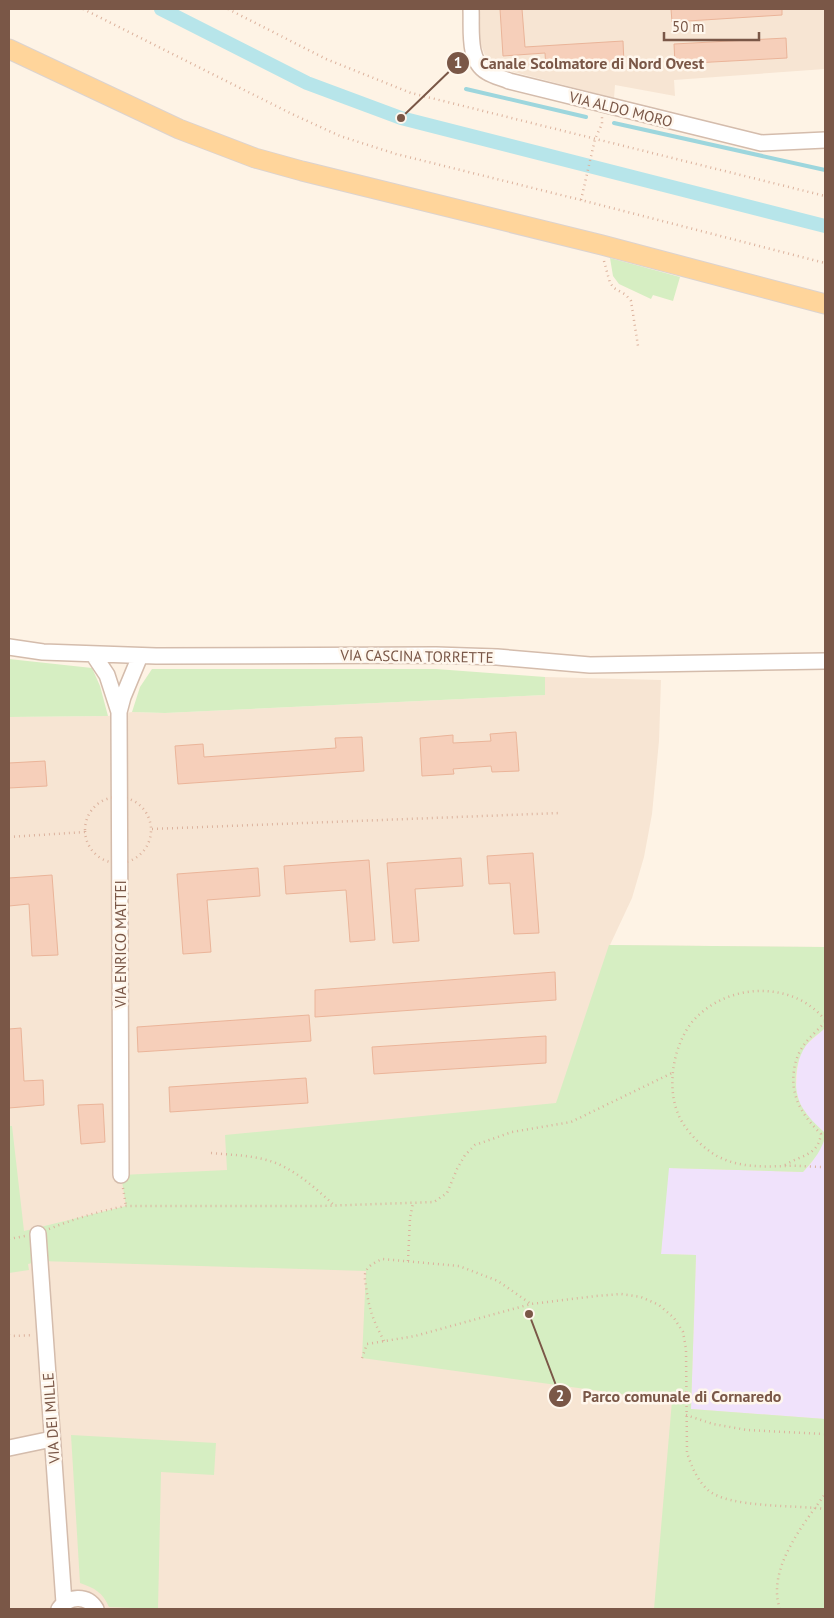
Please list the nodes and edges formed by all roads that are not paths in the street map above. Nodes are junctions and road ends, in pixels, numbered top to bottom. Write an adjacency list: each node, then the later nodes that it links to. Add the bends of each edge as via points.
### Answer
1 (471, 9): 3 (street, VIA ALDO MORO, via 472,45 477,63 486,72 509,81 761,143)
2 (9, 49): 4 (main road, via 171,126 255,158)
3 (825, 140)
4 (825, 304)
5 (9, 647): 6 (street, VIA CASCINA TORRETTE)
6 (93, 654): 7 (street, VIA CASCINA TORRETTE); 9 (street, VIA ENRICO MATTEI, via 107,675)
7 (140, 656): 8 (street, VIA CASCINA TORRETTE, via 436,655 590,665); 9 (street, VIA ENRICO MATTEI)
8 (825, 661)
9 (119, 712): 10 (street, VIA ENRICO MATTEI)
10 (121, 1175)
11 (38, 1234): 12 (street, VIA DEI MILLE)
12 (52, 1439): 13 (street); 14 (street, VIA DEI MILLE)
13 (9, 1448)
14 (61, 1606): 15 (street, via 74,1598 81,1598)
15 (96, 1609)

